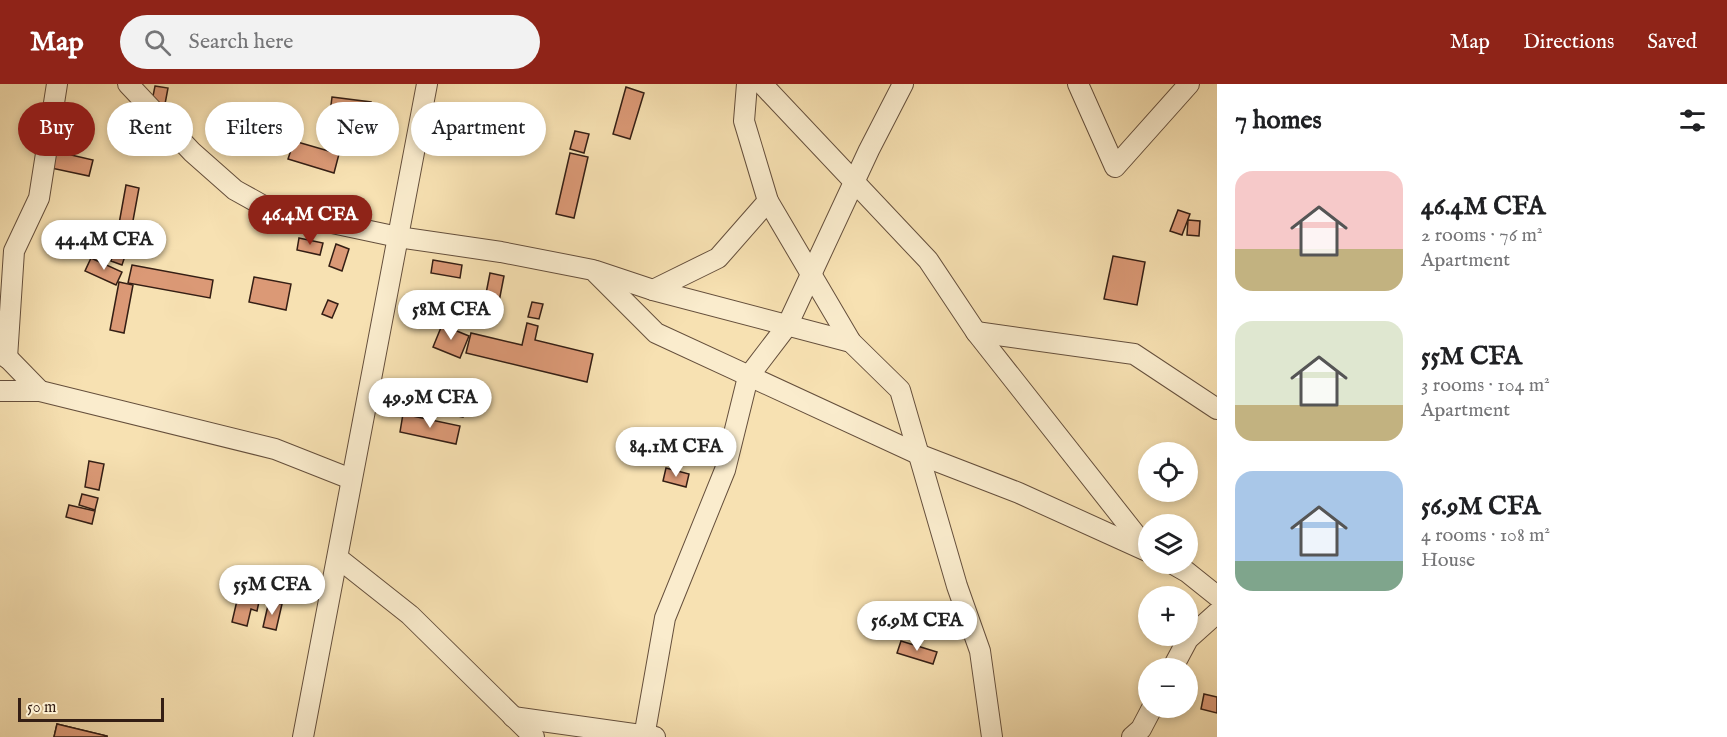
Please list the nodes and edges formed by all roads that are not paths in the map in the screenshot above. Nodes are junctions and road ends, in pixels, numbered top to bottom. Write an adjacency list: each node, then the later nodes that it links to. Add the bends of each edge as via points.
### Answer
1 (57, 84): 18 (street, via 39,198 15,251)
2 (128, 84): 11 (street, via 192,152 235,190 271,210)
3 (427, 84): 11 (street)
4 (747, 84): 10 (street, via 744,121)
5 (762, 84): 9 (street)
6 (903, 84): 9 (street)
7 (1078, 84): 8 (street, via 1115,167)
8 (1189, 84)
9 (855, 183): 13 (street); 16 (street, via 928,260)
10 (768, 201): 13 (street); 14 (street, via 718,258)
11 (398, 237): 12 (street); 24 (street)
12 (593, 270): 14 (street); 19 (street, via 656,333)
13 (812, 276): 15 (street); 17 (street)
14 (653, 290): 15 (street)
15 (788, 326): 17 (street); 19 (street)
16 (976, 332): 22 (street, via 1134,354); 25 (street)
17 (851, 342): 23 (street, via 900,390)
18 (4, 354): 20 (street)
19 (748, 377): 23 (street); 34 (street, via 725,470 665,618)
20 (40, 391): 21 (street); 24 (street, via 275,449)
21 (0, 392)
22 (1217, 409)
23 (918, 454): 26 (street, via 1019,493); 37 (street, via 980,651)
24 (351, 479): 27 (street)
25 (1138, 538)
26 (1138, 547)
27 (338, 558): 32 (street, via 410,615); 35 (street)
28 (1190, 574): 29 (street)
29 (1217, 596)
30 (1217, 613): 31 (street, via 1188,639)
31 (1178, 658)
32 (513, 717): 34 (street); 36 (street)
33 (1147, 718): 38 (street)
34 (648, 736)
35 (303, 737)
36 (534, 737)
37 (992, 737)
38 (1132, 737)

